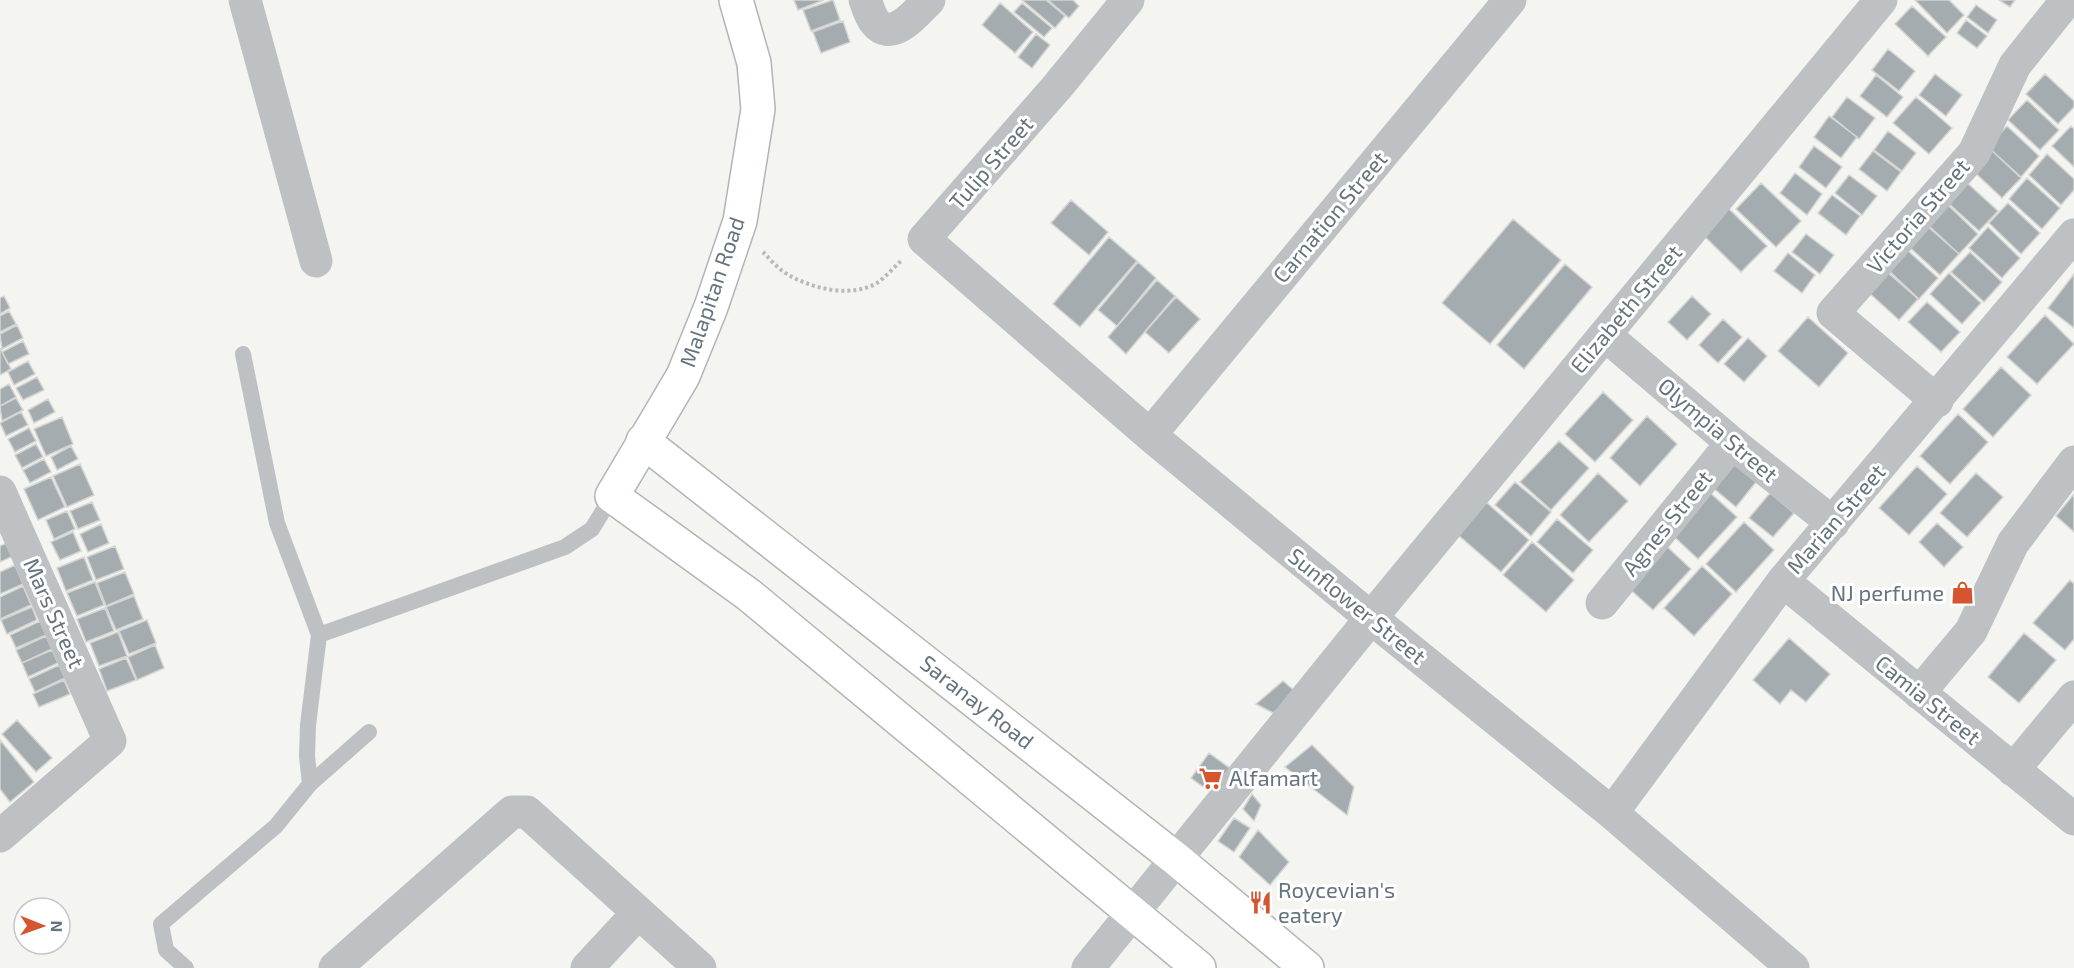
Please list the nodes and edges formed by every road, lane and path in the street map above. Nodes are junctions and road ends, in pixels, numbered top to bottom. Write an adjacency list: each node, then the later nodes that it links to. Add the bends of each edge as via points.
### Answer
1 (245, 0): 12 (street)
2 (736, 0): 9 (street, Malapitan Road, via 754,63 758,109)
3 (865, 0): 4 (street, via 875,22 894,29)
4 (929, 0)
5 (1128, 0): 11 (street, Tulip Street)
6 (1510, 0): 16 (street, Carnation Street)
7 (1881, 0): 13 (street, Elizabeth Street)
8 (2067, 0): 15 (street, Victoria Street, via 2015,65 1974,153 1833,313)
9 (740, 221): 11 (path, via 759,249 786,273 810,285 835,289 858,290 878,282); 17 (street, Malapitan Road, via 683,375)
10 (2074, 235): 15 (street, Marian Street)
11 (924, 239): 16 (street, Sunflower Street)
12 (316, 261)
13 (1605, 335): 18 (street, Olympia Street); 25 (street, Elizabeth Street)
14 (243, 354): 26 (lane, via 277,523)
15 (1937, 401): 22 (street, Marian Street)
16 (1150, 435): 25 (street, Sunflower Street)
17 (643, 441): 21 (street, Malapitan Road); 35 (street, Saranay Road)
18 (1732, 443): 22 (street, Olympia Street); 24 (street, Agnes Street)
19 (2074, 462): 27 (street, via 2013,543 1971,631)
20 (0, 492): 34 (street, Mars Street, via 109,735 106,746)
21 (612, 496): 26 (lane, via 592,529 565,546); 37 (street, via 749,596)
22 (1833, 523): 23 (street, Marian Street)
23 (1783, 581): 27 (street, Camia Street); 32 (street, Marian Street)
24 (1602, 603)
25 (1371, 618): 32 (street, Sunflower Street); 35 (street, Elizabeth Street)
26 (319, 635): 31 (lane, via 307,756)
27 (1919, 693): 30 (street, Camia Street)
28 (2074, 697): 30 (street)
29 (369, 732): 31 (lane)
30 (2013, 770): 33 (street, Camia Street)
31 (310, 784): 38 (lane, via 276,826 161,924 166,950)
32 (1612, 813): 45 (street, Sunflower Street)
33 (2074, 819)
34 (0, 836)
35 (1176, 859): 37 (street, Elizabeth Street); 44 (street, Saranay Road)
36 (638, 913): 39 (street, via 527,812 519,810 512,812); 40 (street); 41 (street)
37 (1133, 914): 42 (street, Elizabeth Street); 43 (street)
38 (186, 968)
39 (335, 968)
40 (587, 968)
41 (700, 968)
42 (1088, 968)
43 (1199, 968)
44 (1307, 968)
45 (1793, 968)

